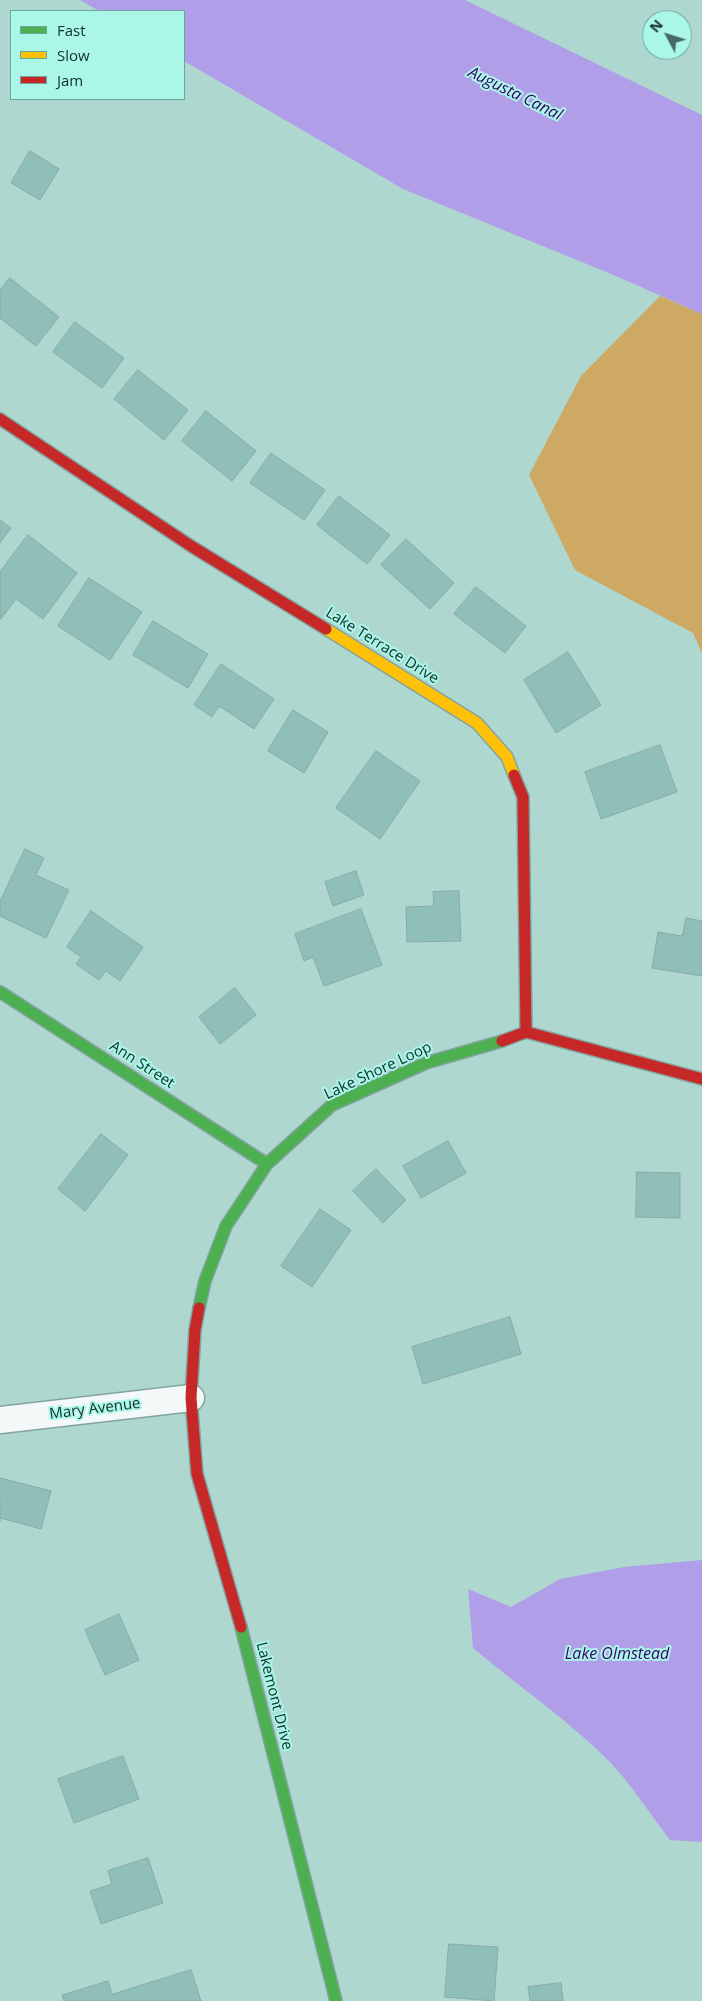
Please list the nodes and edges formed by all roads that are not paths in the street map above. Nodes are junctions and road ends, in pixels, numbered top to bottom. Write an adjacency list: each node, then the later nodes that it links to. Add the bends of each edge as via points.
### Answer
1 (0, 419): 3 (street, Lake Terrace Drive, via 191,546 477,723 507,757 523,797)
2 (0, 992): 5 (street, Ann Street)
3 (526, 1032): 4 (street); 5 (street, Lake Shore Loop, via 426,1063 332,1105)
4 (702, 1079)
5 (267, 1164): 6 (street, Lake Shore Loop, via 226,1226 205,1281 194,1330)
6 (191, 1398): 7 (street, Mary Avenue); 8 (street, Lakemont Drive, via 197,1474 248,1651)
7 (0, 1420)
8 (336, 2001)

